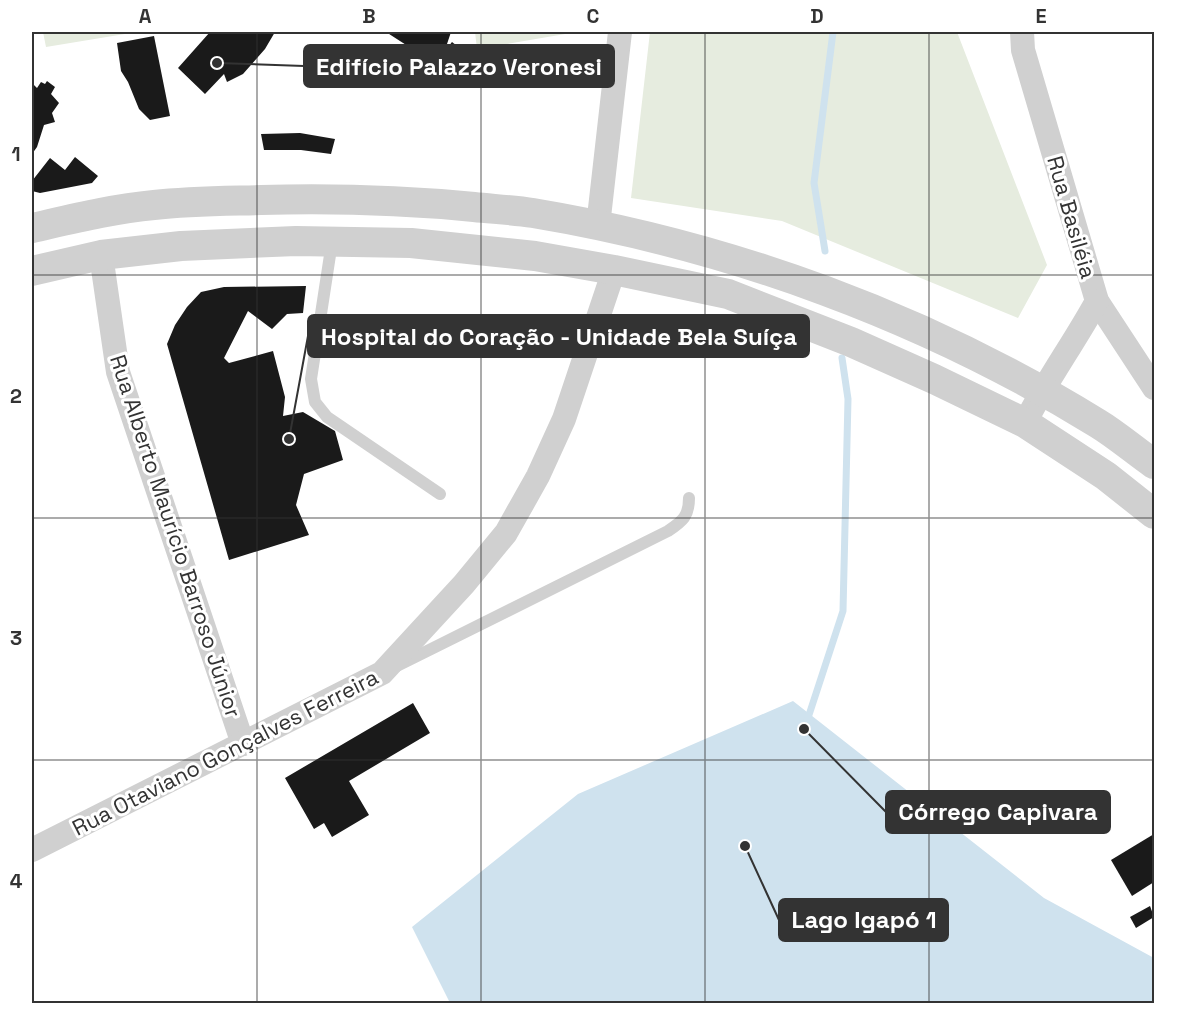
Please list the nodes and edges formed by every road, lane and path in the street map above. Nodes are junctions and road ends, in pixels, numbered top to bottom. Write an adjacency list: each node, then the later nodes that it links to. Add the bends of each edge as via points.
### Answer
1 (620, 32): 3 (street)
2 (1022, 32): 9 (street, Rua Basiléia, via 1023,50)
3 (598, 226): 4 (street, via 530,213 417,201 304,199 154,205); 11 (street, via 749,264 850,300 937,337)
4 (32, 228)
5 (332, 241): 6 (street, via 180,246); 7 (street, via 411,243 535,256); 14 (lane, via 311,379 315,402 327,417)
6 (101, 255): 8 (street); 18 (street, Rua Alberto Maurício Barroso Júnior, via 118,372)
7 (614, 270): 12 (street, via 728,294 861,347); 17 (street, Rua Otaviano Gonçalves Ferreira, via 564,419 511,523 464,584)
8 (32, 271)
9 (1097, 301): 10 (street, Rua Basiléia); 11 (street)
10 (1155, 388)
11 (1041, 391): 12 (street); 13 (street, via 1099,424)
12 (1025, 423): 16 (street, via 1106,476)
13 (1155, 465)
14 (440, 494)
15 (689, 498): 17 (lane, via 684,520 668,531)
16 (1155, 514)
17 (382, 673): 18 (street, Rua Otaviano Gonçalves Ferreira)
18 (243, 744): 19 (street, Rua Otaviano Gonçalves Ferreira)
19 (32, 850)

